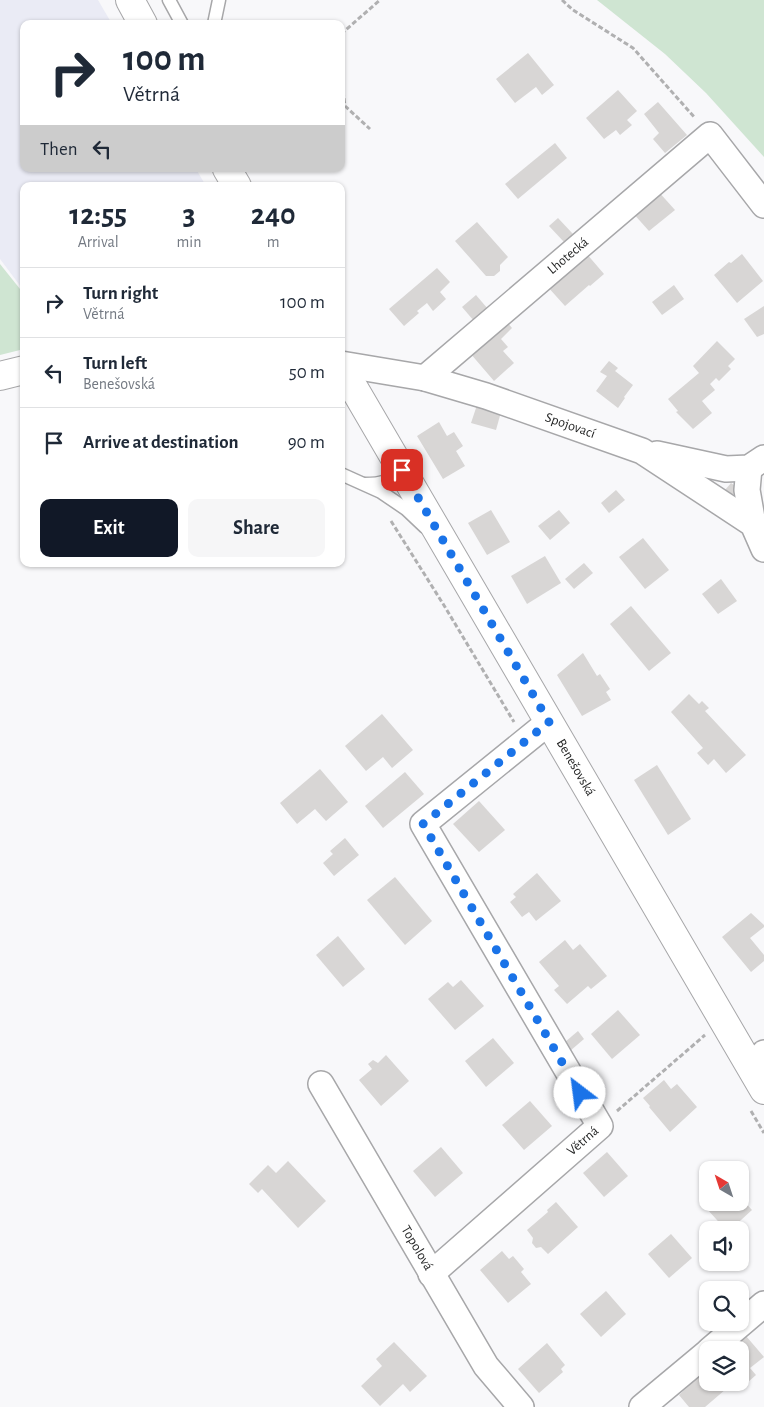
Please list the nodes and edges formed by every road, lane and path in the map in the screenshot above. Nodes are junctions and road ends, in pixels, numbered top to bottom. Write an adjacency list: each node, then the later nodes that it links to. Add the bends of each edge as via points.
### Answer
1 (130, 0): 6 (main road)
2 (169, 0): 7 (lane)
3 (219, 0): 8 (lane)
4 (380, 0): 9 (path)
5 (562, 0): 12 (path, via 572,10 633,48)
6 (142, 20)
7 (180, 20)
8 (215, 20)
9 (345, 31)
10 (345, 106): 11 (path)
11 (370, 129)
12 (710, 135): 13 (street); 18 (street, Lhotecká)
13 (764, 205)
14 (345, 366): 18 (street, Spojovací)
15 (20, 371): 17 (main road)
16 (345, 372): 21 (main road, Benešovská)
17 (0, 376)
18 (425, 378): 19 (street, Spojovací)
19 (642, 451): 20 (street, via 726,469); 24 (street, Spojovací)
20 (756, 463): 24 (street, via 747,490)
21 (402, 470): 23 (lane, via 379,484); 26 (main road, Benešovská)
22 (345, 476): 23 (lane)
23 (365, 484): 26 (lane, via 406,509)
24 (753, 524): 25 (street)
25 (764, 549)
26 (450, 553): 27 (main road, Benešovská)
27 (549, 722): 29 (main road, Benešovská); 31 (street, Větrná, via 423,824)
28 (705, 1035): 31 (path)
29 (761, 1072)
30 (321, 1084): 32 (street, Topolová)
31 (600, 1126): 32 (street, Větrná)
32 (431, 1274): 36 (street, Topolová, via 486,1366)
33 (764, 1304): 34 (street)
34 (721, 1341)
35 (699, 1359): 37 (street)
36 (521, 1407)
37 (642, 1407)

